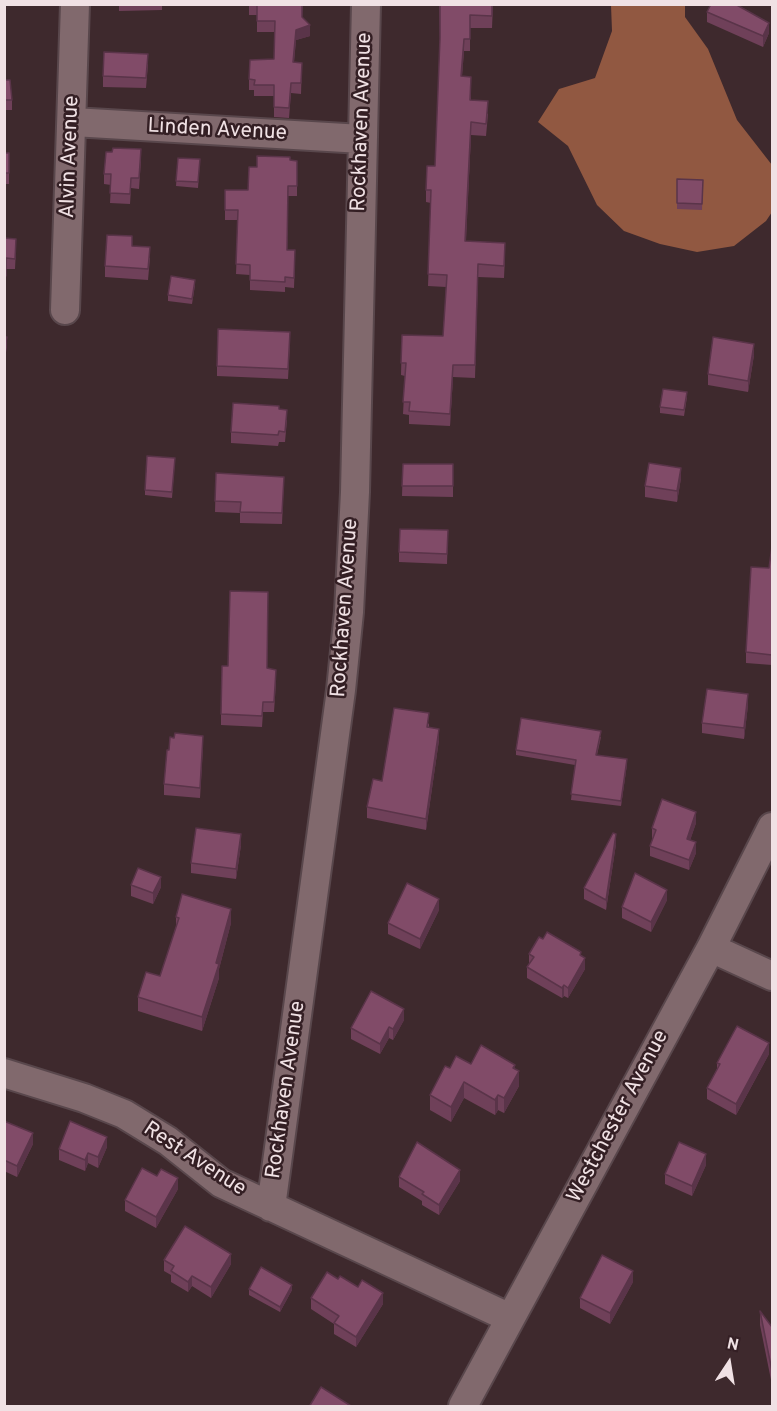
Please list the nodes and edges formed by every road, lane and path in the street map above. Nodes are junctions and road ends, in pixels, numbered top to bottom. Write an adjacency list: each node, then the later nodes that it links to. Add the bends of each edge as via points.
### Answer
1 (75, 4): 3 (street, Alvin Avenue)
2 (366, 4): 4 (street, Rockhaven Avenue)
3 (73, 122): 4 (street, Linden Avenue); 5 (street, Alvin Avenue)
4 (362, 139): 10 (street, Rockhaven Avenue, via 349,612)
5 (65, 310)
6 (772, 827): 7 (street, Westchester Avenue)
7 (711, 948): 8 (street); 11 (street, Westchester Avenue)
8 (772, 976)
9 (4, 1073): 10 (street, Rest Avenue, via 124,1114 168,1141 221,1183)
10 (270, 1207): 11 (street, Rest Avenue)
11 (510, 1318): 12 (street, Westchester Avenue)
12 (463, 1407)

